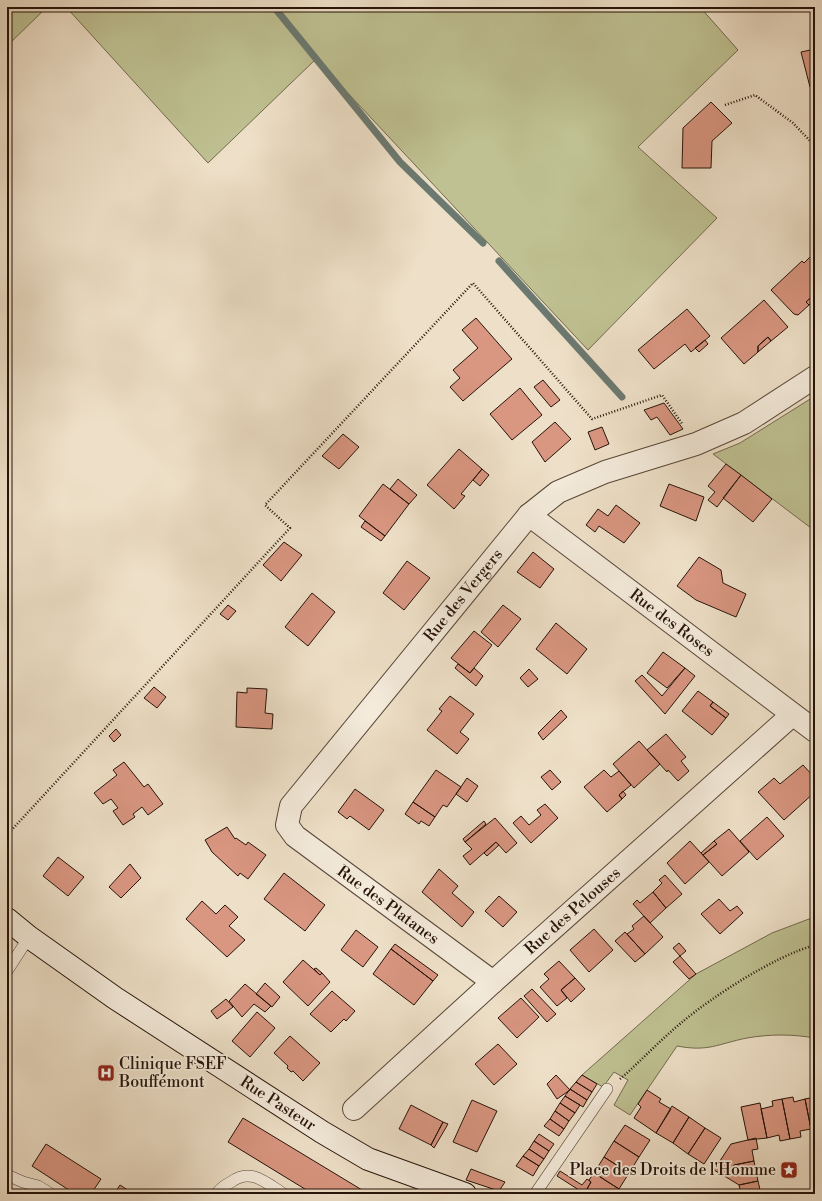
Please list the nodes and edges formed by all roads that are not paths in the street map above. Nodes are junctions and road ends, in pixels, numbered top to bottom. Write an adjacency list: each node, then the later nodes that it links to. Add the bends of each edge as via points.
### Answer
1 (815, 377): 2 (street, Rue des Vergers, via 744,423 698,443 605,472 558,492)
2 (529, 514): 3 (street, Rue des Roses); 5 (street, Rue des Vergers, via 291,806)
3 (792, 715): 4 (street, Rue des Roses); 9 (street, Rue des Pelouses)
4 (815, 731)
5 (287, 825): 9 (street, Rue des Platanes, via 295,836)
6 (7, 918): 7 (street, Rue Pasteur)
7 (29, 937): 8 (lane); 16 (street, Rue Pasteur, via 115,998 322,1132 368,1159)
8 (7, 971)
9 (493, 982): 11 (street, Rue des Pelouses)
10 (607, 1089): 17 (lane)
11 (354, 1109)
12 (7, 1175): 13 (lane, via 38,1186)
13 (51, 1194)
14 (216, 1194): 15 (lane, via 240,1175 255,1176)
15 (284, 1194)
16 (464, 1194)
17 (536, 1194)

